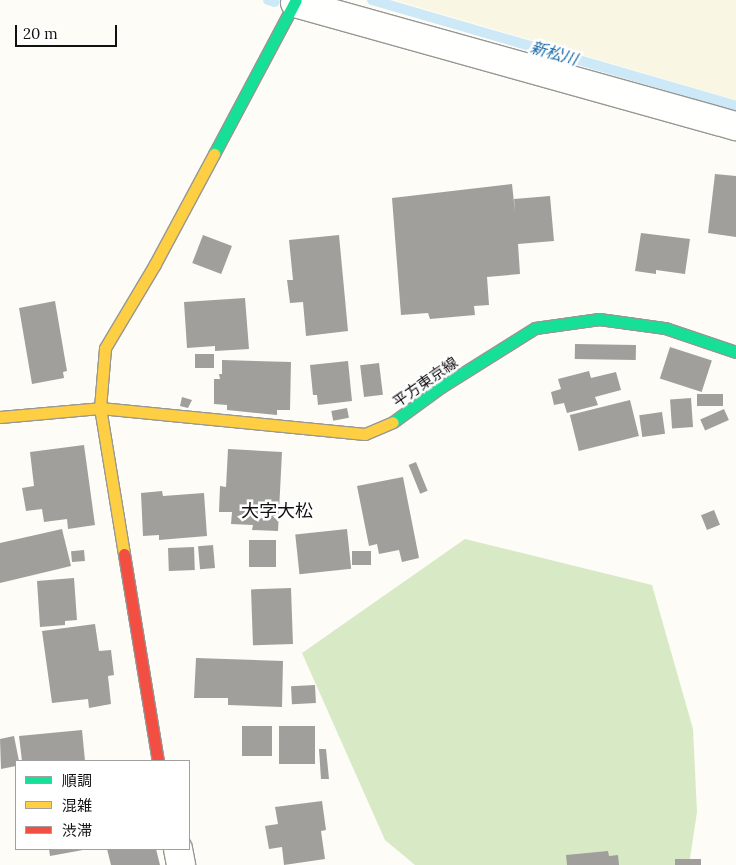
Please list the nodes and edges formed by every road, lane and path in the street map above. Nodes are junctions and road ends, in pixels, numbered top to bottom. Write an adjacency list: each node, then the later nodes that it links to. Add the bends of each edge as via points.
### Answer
1 (296, 1): 2 (street); 4 (street, via 155,264 105,348)
2 (736, 126)
3 (736, 352): 4 (street, 平方東京線, via 664,328 599,319 535,328 441,387 401,419 365,434)
4 (100, 408): 5 (street, 平方東京線); 6 (street)
5 (0, 418)
6 (158, 760)
7 (178, 850): 8 (street)
8 (181, 865)

